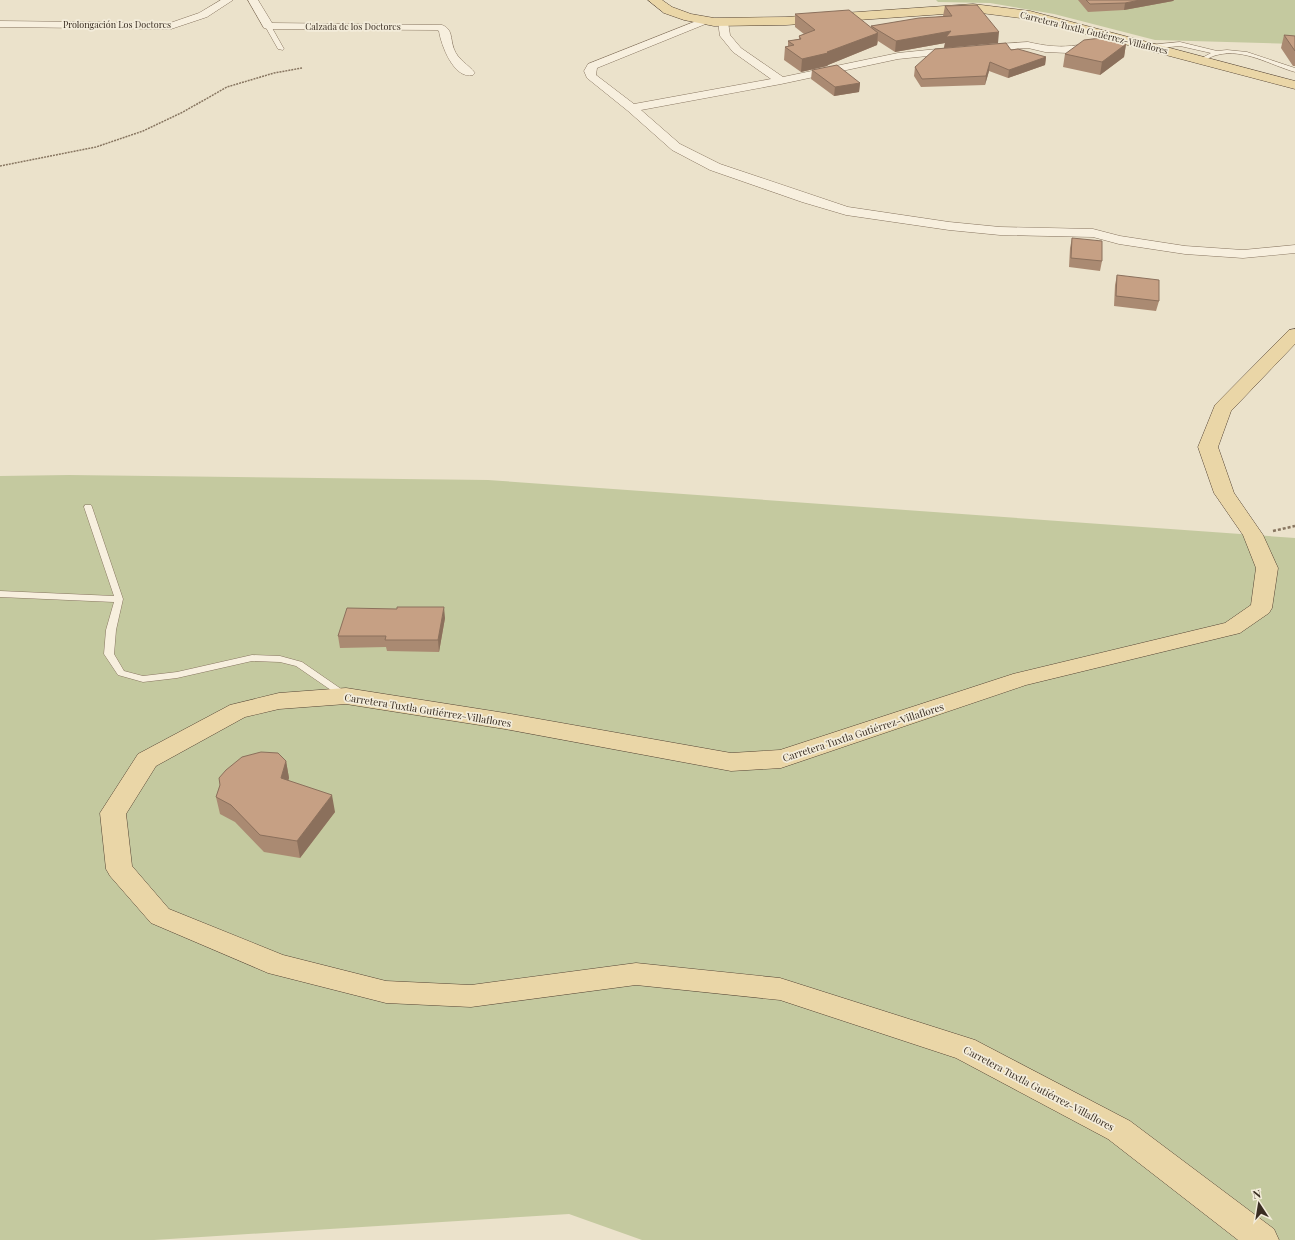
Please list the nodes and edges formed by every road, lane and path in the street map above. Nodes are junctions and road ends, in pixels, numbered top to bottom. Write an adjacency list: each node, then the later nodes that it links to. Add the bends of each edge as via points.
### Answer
1 (214, 0): 5 (street, Prolongación Los Doctores)
2 (228, 0): 5 (street, Prolongación Los Doctores)
3 (253, 0): 10 (street)
4 (654, 0): 7 (main road, Carretera Tuxtla Gutiérrez-Villaflores, via 668,10)
5 (198, 14): 6 (street, Prolongación Los Doctores, via 168,20); 9 (street, Prolongación Los Doctores, via 171,26)
6 (0, 20)
7 (704, 21): 8 (main road, Carretera Tuxtla Gutiérrez-Villaflores); 23 (street, via 592,66 591,76)
8 (723, 22): 11 (main road, Carretera Tuxtla Gutiérrez-Villaflores, via 786,21 973,8 1030,15); 19 (street, via 725,36 737,50)
9 (0, 24)
10 (268, 26): 13 (lane); 18 (street, Calzada de los Doctores, via 438,27 444,29 449,53)
11 (1128, 42): 12 (main road, Carretera Tuxtla Gutiérrez-Villaflores); 19 (street, via 1068,50 1028,45 898,56)
12 (1148, 47): 14 (lane, via 1180,44); 15 (main road, Carretera Tuxtla Gutiérrez-Villaflores)
13 (281, 49)
14 (1217, 53): 15 (lane); 17 (lane, via 1238,52)
15 (1200, 61): 20 (main road, Carretera Tuxtla Gutiérrez-Villaflores)
16 (302, 68): 24 (path, via 274,72 227,87 143,131 103,145)
17 (1295, 70)
18 (469, 73)
19 (781, 81): 23 (street)
20 (1278, 81): 21 (lane); 22 (main road, Carretera Tuxtla Gutiérrez-Villaflores)
21 (1295, 82)
22 (1295, 85)
23 (632, 108): 25 (street, via 676,147 715,167 846,211 949,226 1008,231 1093,233 1119,240 1185,250 1243,254)
24 (0, 166)
25 (1295, 249)
26 (1295, 334): 30 (main road, Carretera Tuxtla Gutiérrez-Villaflores, via 1222,409 1208,447 1224,493 1253,535 1267,568 1261,608 1232,628 1021,680 781,759 731,762 505,721)
27 (88, 507): 29 (lane)
28 (0, 594): 29 (lane)
29 (118, 599): 30 (lane, via 109,654 121,673 143,679 177,675 252,658 280,659 299,664)
30 (346, 696): 31 (main road, Carretera Tuxtla Gutiérrez-Villaflores, via 279,701 238,711 147,760 113,813 119,869 160,916 278,965 386,992 471,996 636,974 780,989 965,1048 1119,1130)
31 (1263, 1240)

